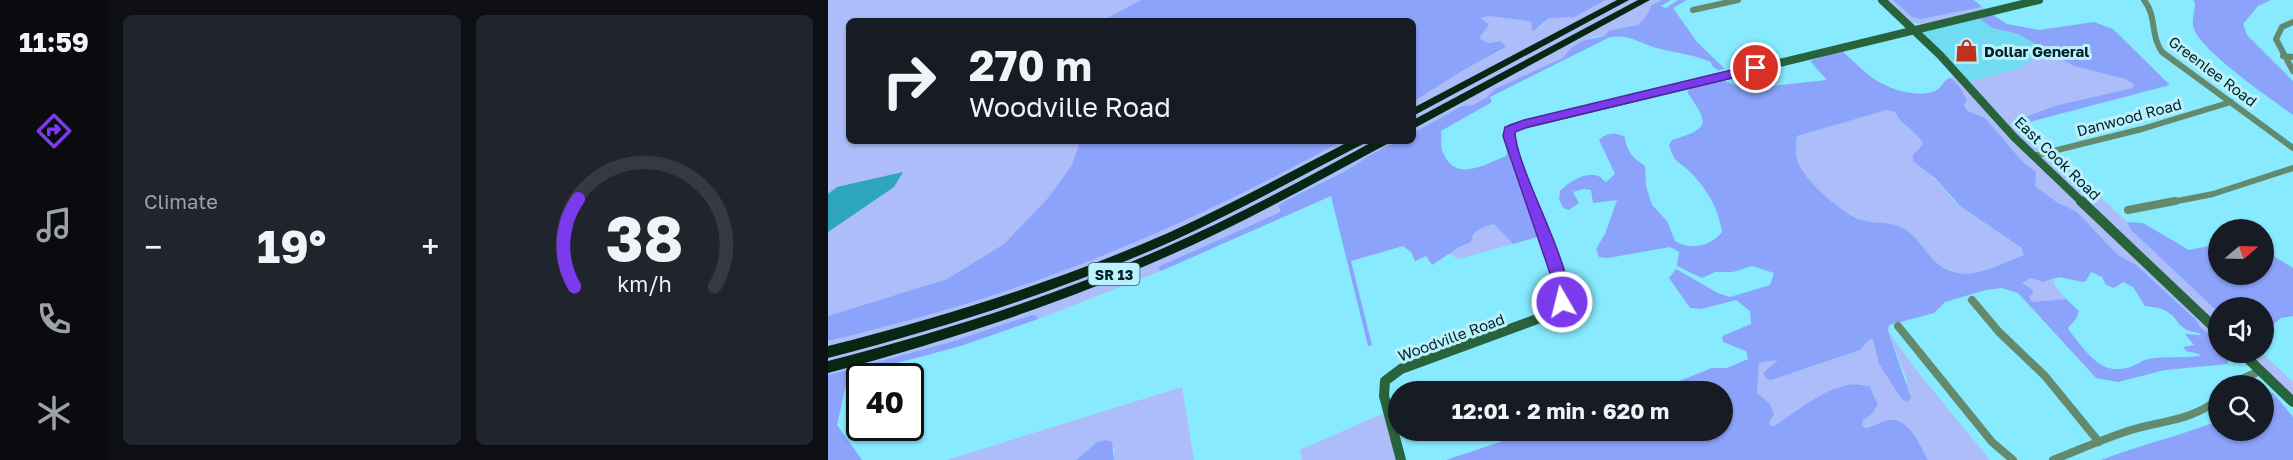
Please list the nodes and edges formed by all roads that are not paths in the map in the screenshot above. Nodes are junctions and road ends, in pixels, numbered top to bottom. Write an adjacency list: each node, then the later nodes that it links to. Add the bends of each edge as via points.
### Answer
1 (1620, 0): 9 (highway)
2 (1624, 0): 9 (highway)
3 (1645, 0): 17 (highway)
4 (1738, 0): 8 (street)
5 (1882, 0): 11 (street, East Cook Road)
6 (2034, 0): 11 (street, Woodville Road)
7 (2144, 0): 15 (street, Greenlee Road, via 2154,14 2152,37 2157,46)
8 (1693, 10)
9 (1596, 15): 16 (highway)
10 (2293, 22): 12 (street, via 2282,27 2277,35)
11 (1914, 29): 21 (street, East Cook Road); 35 (street, Woodville Road, via 1511,128 1509,136 1557,272 1562,302 1548,315 1389,376 1383,387 1384,396)
12 (2283, 56): 13 (street); 14 (street)
13 (2293, 57)
14 (2293, 71)
15 (2231, 102): 20 (street, Greenlee Road); 21 (street, Danwood Road)
16 (1416, 110)
17 (1416, 123)
18 (1353, 144): 27 (highway, SR 13, via 1219,214 1109,262 987,307)
19 (1377, 144): 29 (highway, SR 13, via 1230,222 1105,278 967,327)
20 (2293, 148)
21 (2033, 156): 25 (street, East Cook Road)
22 (2293, 168): 23 (street, via 2213,194)
23 (2128, 210)
24 (1972, 300): 34 (street, via 2044,376)
25 (2208, 322)
26 (1898, 326): 36 (street, via 1992,442)
27 (828, 352)
28 (2252, 363): 30 (street)
29 (828, 367)
30 (2260, 371): 31 (street); 32 (street)
31 (2251, 375)
32 (2293, 402)
33 (2208, 407): 34 (street)
34 (2099, 442): 37 (street)
35 (1401, 460)
36 (2013, 460)
37 (2053, 460)

